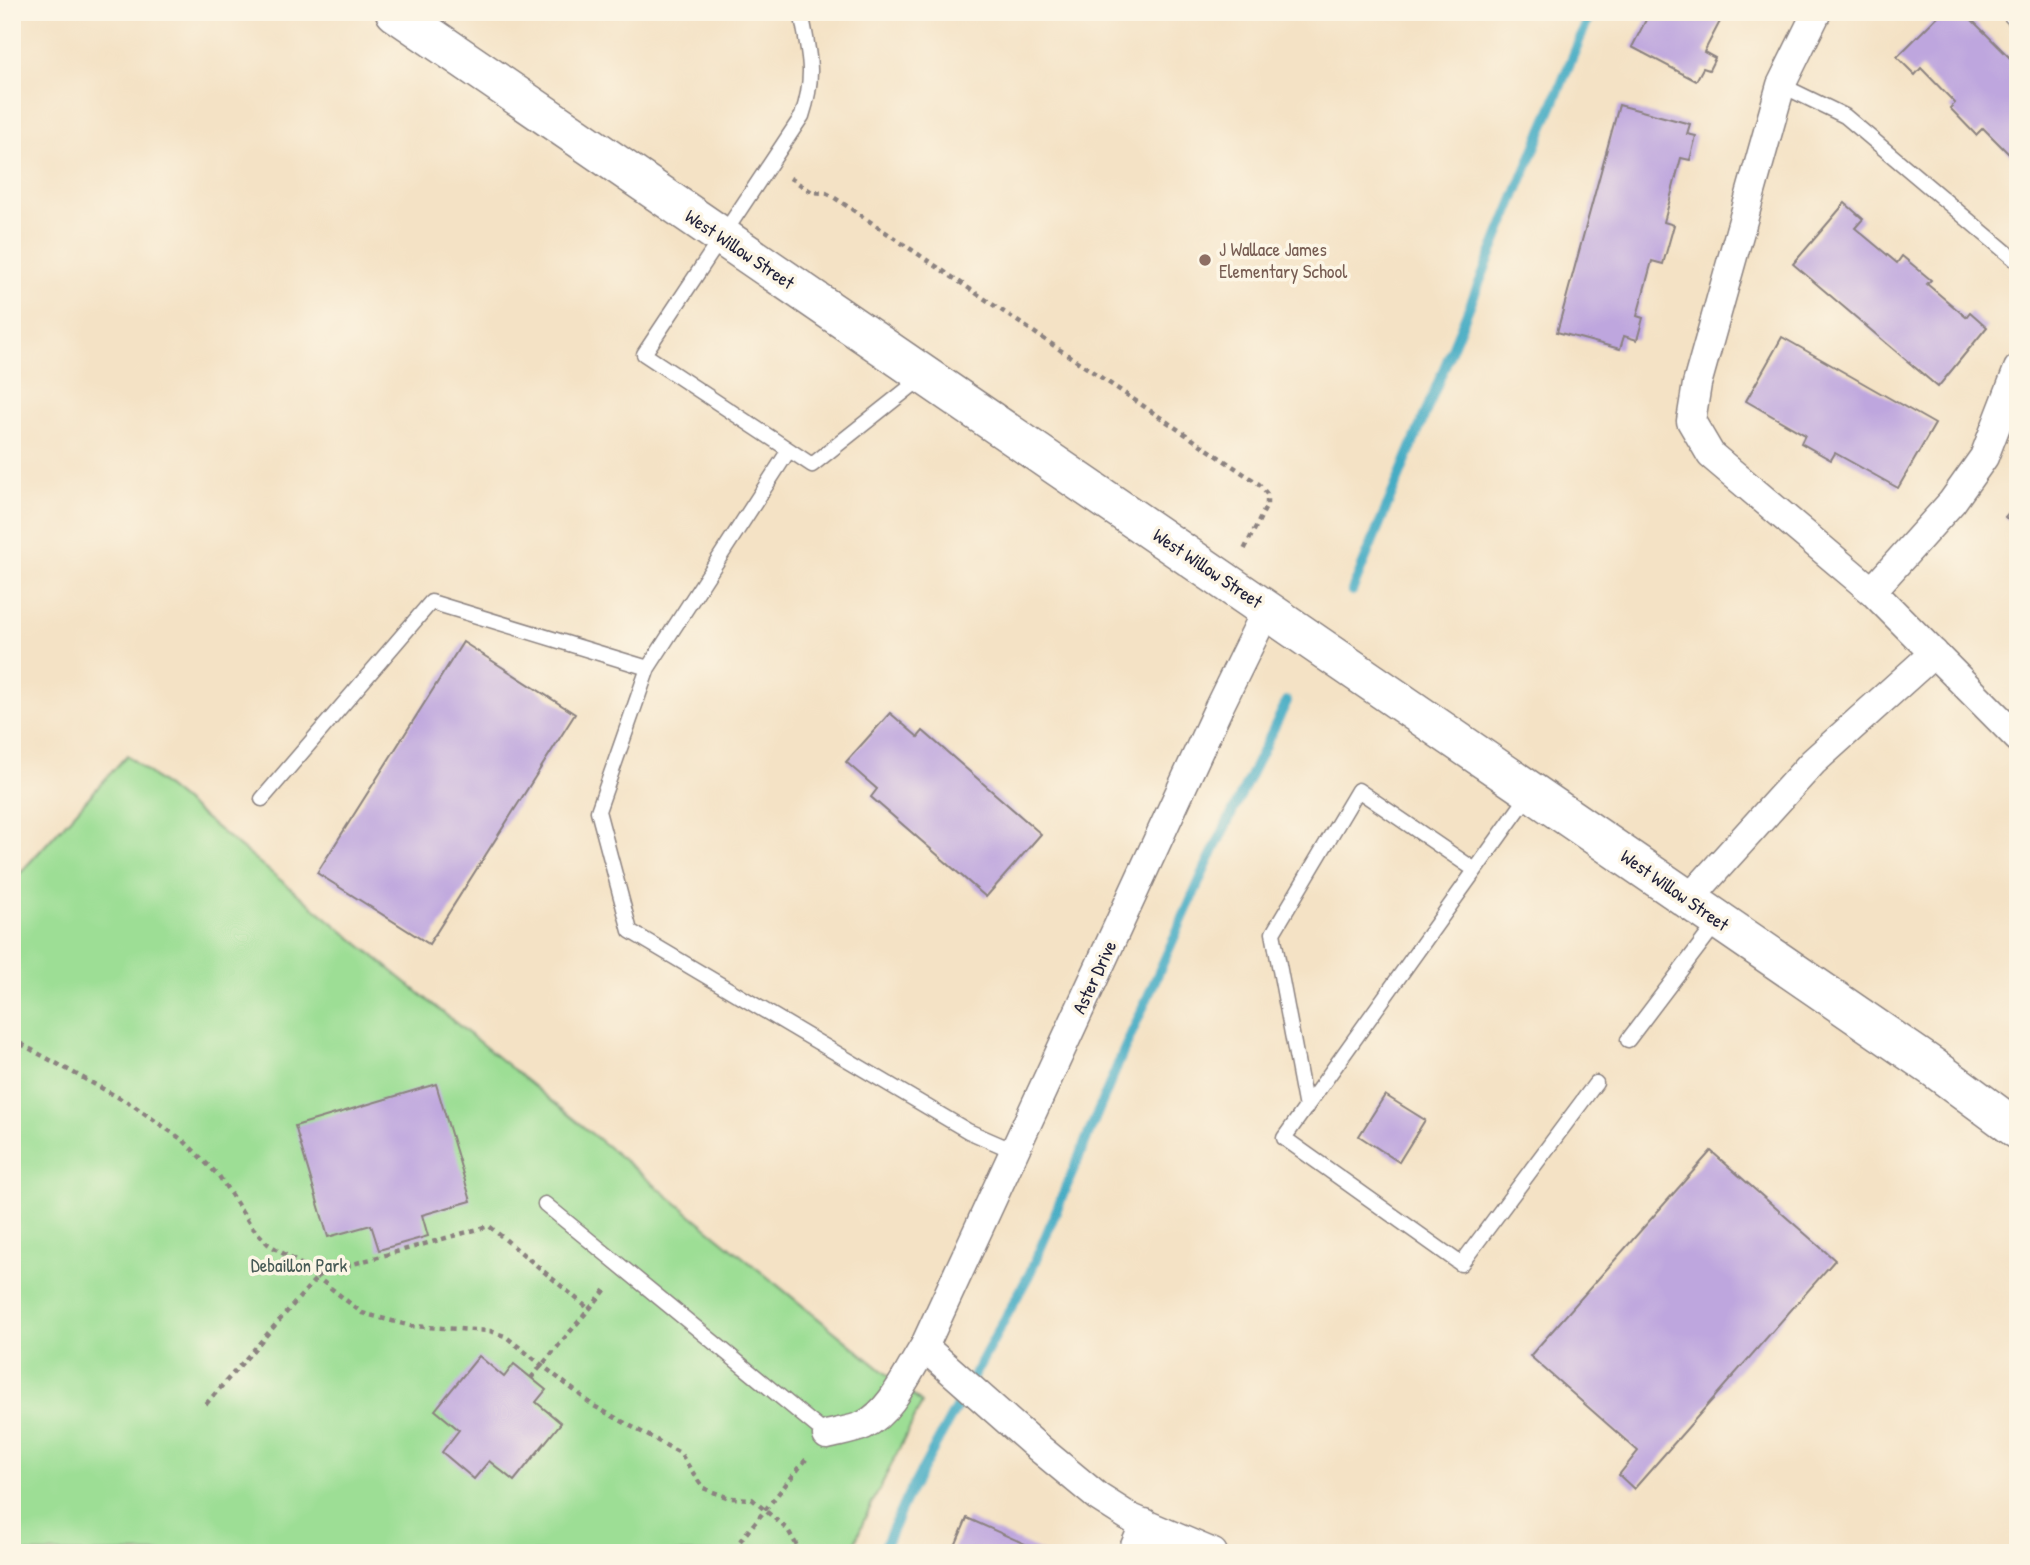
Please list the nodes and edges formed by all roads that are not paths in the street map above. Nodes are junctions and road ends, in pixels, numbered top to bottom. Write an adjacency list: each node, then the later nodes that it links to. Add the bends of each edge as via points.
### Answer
1 (394, 12): 5 (main road, West Willow Street)
2 (801, 12): 5 (lane, via 811,65 810,91 802,116)
3 (1816, 12): 4 (street)
4 (1781, 85): 6 (lane, via 1845,116); 10 (street, via 1697,384 1691,421 1711,455)
5 (721, 236): 8 (main road, West Willow Street); 9 (lane, via 644,354)
6 (2018, 262)
7 (2018, 369): 10 (street, via 1984,457 1952,502)
8 (925, 375): 9 (lane, via 812,465); 11 (main road, West Willow Street)
9 (789, 450): 13 (lane)
10 (1872, 591): 12 (street)
11 (1267, 609): 15 (main road, West Willow Street); 23 (street, Aster Drive)
12 (1934, 653): 14 (street); 18 (street, via 1813,762)
13 (648, 668): 16 (lane, via 431,602); 23 (lane, via 598,811 630,931 968,1131)
14 (2018, 738)
15 (1532, 791): 17 (lane); 18 (main road, West Willow Street)
16 (262, 799)
17 (1475, 870): 21 (lane); 21 (lane, via 1358,790 1273,933)
18 (1704, 909): 19 (lane); 22 (main road, West Willow Street)
19 (1628, 1040)
20 (1596, 1083): 21 (lane, via 1461,1264 1284,1138)
21 (1306, 1108)
22 (2018, 1130)
23 (1014, 1151): 25 (street, Aster Drive)
24 (545, 1204): 26 (lane)
25 (924, 1347): 26 (street, Aster Drive, via 878,1415 864,1425); 27 (street, via 1098,1497)
26 (827, 1435)
27 (1145, 1523): 28 (street); 29 (street)
28 (1132, 1553)
29 (1213, 1553)

